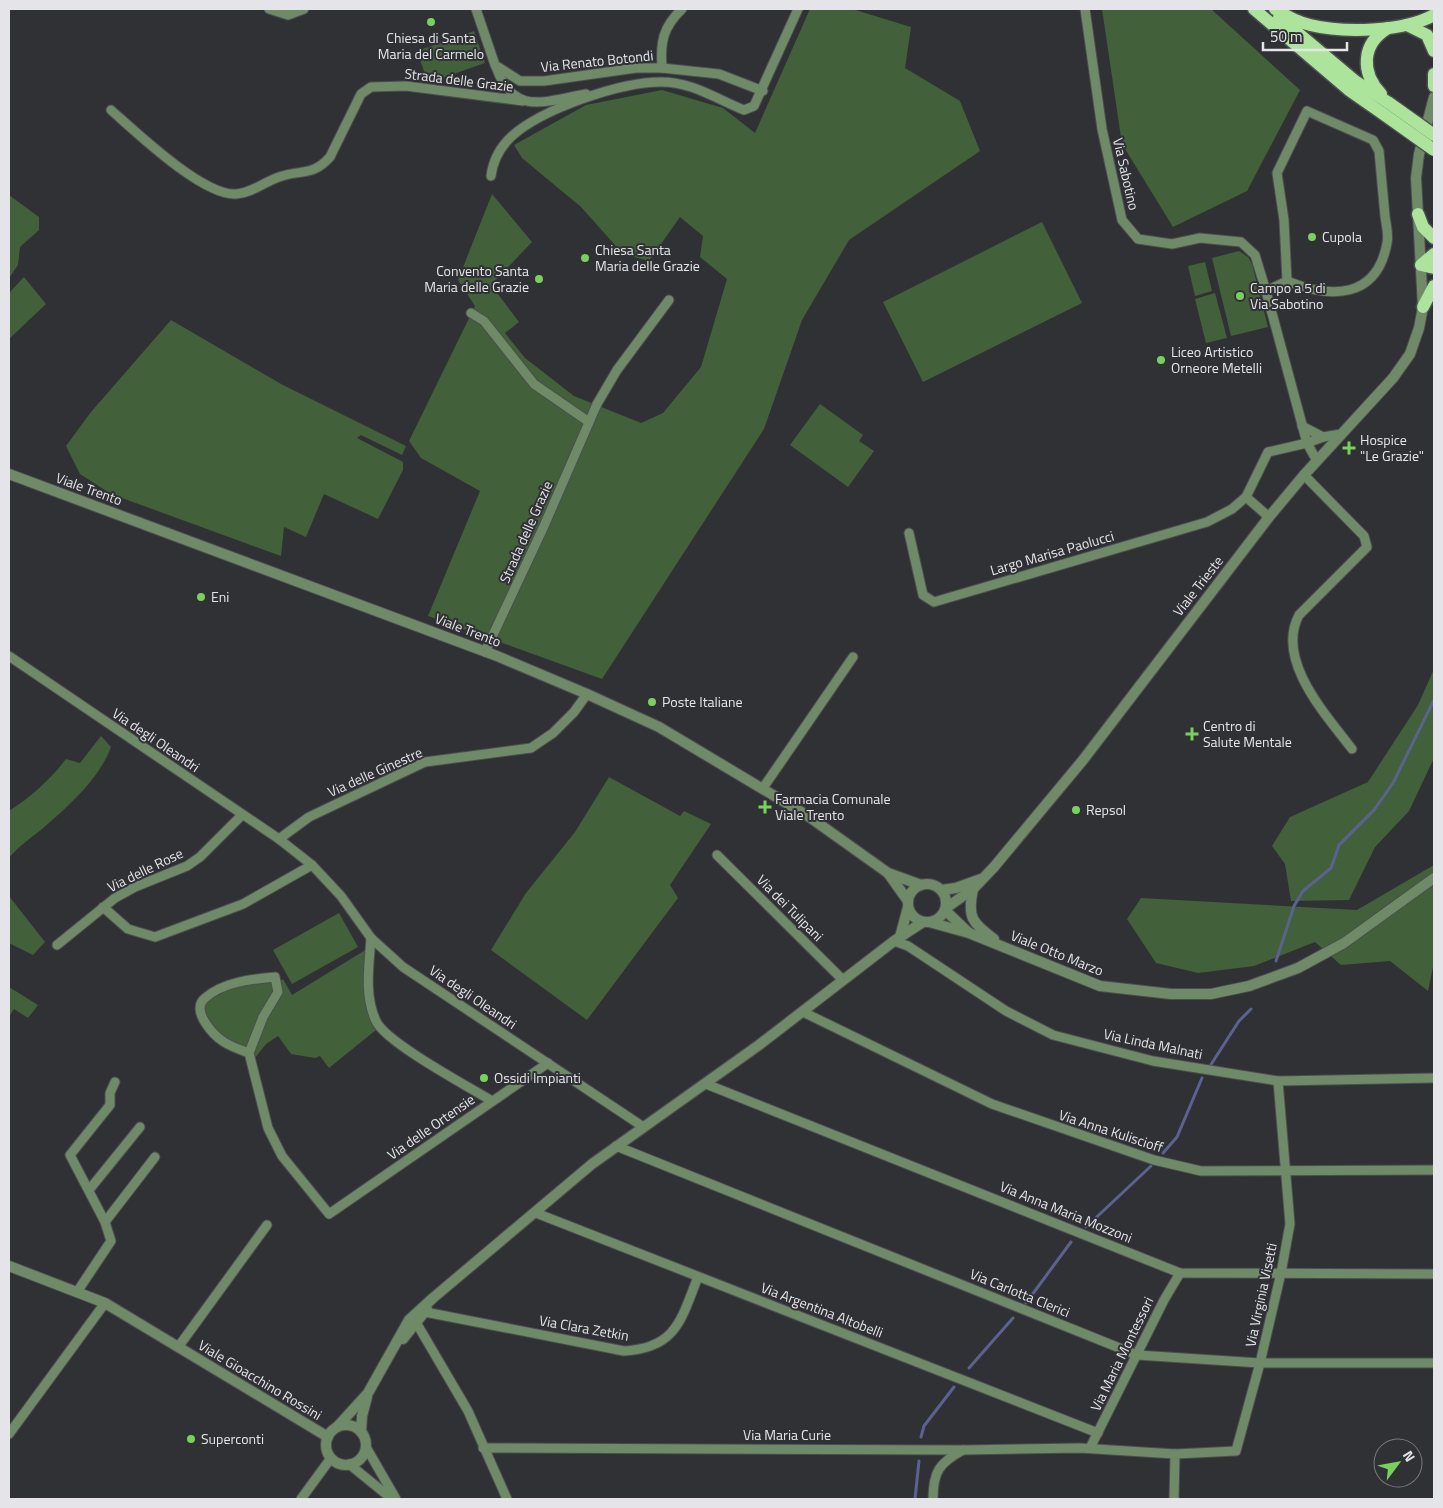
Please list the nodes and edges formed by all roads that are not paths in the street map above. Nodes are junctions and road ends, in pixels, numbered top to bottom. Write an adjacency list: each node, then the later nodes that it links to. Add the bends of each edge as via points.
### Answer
1 (269, 9): 2 (street, via 288,14)
2 (304, 9)
3 (476, 9): 16 (street)
4 (682, 9): 17 (street, via 674,16 663,38 660,47)
5 (798, 9): 20 (street, Strada delle Grazie)
6 (1085, 9): 36 (street, Via Sabotino, via 1102,129 1122,220 1138,239 1172,244 1200,238 1241,242 1255,255)
7 (1254, 9): 24 (main road, via 1349,90)
8 (1271, 9): 24 (main road)
9 (1275, 9): 13 (main road, via 1309,25)
10 (1434, 15): 11 (main road)
11 (1422, 20): 12 (main road); 14 (main road)
12 (1408, 25): 13 (main road); 14 (main road)
13 (1388, 28): 24 (main road, via 1372,41 1366,58 1368,75)
14 (1432, 32): 15 (main road)
15 (1434, 51)
16 (495, 65): 17 (street, Via Renato Botondi, via 520,81); 23 (street, Strada delle Grazie, via 501,82 513,96)
17 (662, 68): 20 (street, Via Renato Botondi, via 719,74)
18 (1434, 74): 19 (main road)
19 (1434, 86)
20 (763, 91): 21 (street, Strada delle Grazie, via 754,106 744,110 700,88 680,84 644,83)
21 (599, 92): 23 (street, Strada delle Grazie, via 541,102); 28 (street, Strada delle Grazie, via 541,116 510,137 492,163)
22 (1434, 97): 29 (street, Viale Trieste, via 1418,162)
23 (523, 101): 25 (street, Strada delle Grazie, via 406,86 371,87 361,94 323,165 314,171 281,176 235,194 224,193 173,164)
24 (1386, 108): 26 (main road, bridge); 27 (main road, bridge)
25 (112, 110)
26 (1434, 135)
27 (1434, 150)
28 (491, 176)
29 (1418, 214): 30 (main road, via 1423,227); 32 (street, Viale Trieste)
30 (1434, 238)
31 (1434, 254): 32 (main road)
32 (1421, 265): 33 (main road); 38 (street, Viale Trieste)
33 (1434, 268)
34 (1288, 281): 34 (street, via 1323,292 1344,293 1364,284 1381,266 1388,242 1379,151 1373,140 1307,111 1277,173); 36 (street)
35 (1434, 286): 38 (main road)
36 (1266, 291): 41 (street, Via Sabotino)
37 (669, 300): 40 (street, Strada delle Grazie, via 617,370)
38 (1423, 307): 42 (street, Viale Trieste, via 1420,328 1410,354 1394,378)
39 (470, 313): 40 (street, via 484,321 534,384)
40 (589, 422): 51 (street, Strada delle Grazie)
41 (1302, 426): 43 (street); 44 (street, Via Sabotino)
42 (1341, 434): 43 (street); 45 (street, Viale Trieste)
43 (1323, 437): 44 (street)
44 (1307, 444): 45 (street, Via Sabotino); 48 (street, Largo Marisa Paolucci, via 1268,452)
45 (1317, 461): 47 (street, Viale Trieste)
46 (9, 474): 51 (street, Viale Trento)
47 (1304, 474): 49 (street, Viale Trieste); 55 (street, via 1364,536 1367,547 1299,615 1293,627 1296,666 1304,683)
48 (1246, 497): 49 (street); 50 (street, Largo Marisa Paolucci, via 1232,509 1207,522 934,602 923,595)
49 (1269, 517): 62 (street, Viale Trieste, via 1083,760)
50 (909, 533)
51 (485, 652): 54 (street, Viale Trento)
52 (9, 656): 57 (street, Via degli Oleandri)
53 (854, 657): 56 (street)
54 (587, 694): 56 (street, Viale Trento, via 659,727); 58 (street, Via delle Ginestre, via 553,733 532,748 425,762 309,817)
55 (1352, 749)
56 (763, 788): 61 (street, Viale Trento)
57 (242, 815): 58 (street, Via degli Oleandri); 68 (street, Via delle Rose, via 187,866 135,887)
58 (279, 839): 60 (street, Via degli Oleandri)
59 (717, 855): 76 (street, Via dei Tulipani)
60 (312, 864): 68 (street, via 243,904 155,937 128,929); 72 (street, Via degli Oleandri, via 341,896)
61 (888, 873): 64 (street, Viale Trento); 67 (street, Viale Trento)
62 (984, 878): 65 (street); 66 (street, Viale Trieste)
63 (1434, 878): 75 (street, Viale Otto Marzo, via 1344,943 1298,968 1249,986 1211,994 1170,994 1100,986)
64 (921, 885): 65 (street, via 932,884); 67 (street, via 914,889)
65 (942, 890): 69 (street)
66 (973, 890): 69 (street, Viale Trieste); 75 (street, via 970,916 975,925)
67 (908, 904): 70 (street, via 914,916); 73 (street)
68 (103, 907): 74 (street, Via delle Rose)
69 (946, 909): 70 (street, via 939,919); 71 (street, Viale Otto Marzo)
70 (926, 922): 71 (street, Viale Otto Marzo); 73 (street)
71 (969, 933): 75 (street, Viale Otto Marzo)
72 (371, 938): 79 (street, Via degli Oleandri, via 403,967); 84 (street, via 368,985 376,1022 389,1038)
73 (897, 939): 76 (street); 81 (street, Via Linda Malnati, via 1006,1012 1053,1035 1153,1060)
74 (57, 945)
75 (1002, 946)
76 (843, 980): 77 (street)
77 (803, 1012): 83 (street); 90 (street, Via Anna Kuliscioff, via 992,1104 1154,1160 1201,1171)
78 (249, 1053): 78 (street, via 263,1016 278,992 275,977 236,983 204,998 200,1004 201,1014 213,1033 232,1047); 84 (street, Via delle Ortensie, via 268,1128 282,1156 329,1214)
79 (548, 1063): 84 (street, Via delle Ortensie); 85 (street, Via degli Oleandri)
80 (1434, 1078): 81 (street, Via Linda Malnati)
81 (1278, 1081): 90 (street, Via Virginia Visetti)
82 (115, 1082): 91 (street, via 110,1093 110,1105 70,1155)
83 (706, 1084): 85 (street); 96 (street, Via Anna Maria Mozzoni)
84 (492, 1102)
85 (642, 1126): 87 (street)
86 (140, 1127): 91 (street)
87 (616, 1146): 92 (street); 107 (street, Via Carlotta Clerici)
88 (155, 1157): 93 (street)
89 (1434, 1170): 90 (street, Via Anna Kuliscioff)
90 (1285, 1171): 97 (street, Via Virginia Visetti, via 1290,1224)
91 (89, 1190): 93 (street)
92 (536, 1213): 99 (street, Via Argentina Altobelli); 101 (street)
93 (105, 1222): 100 (street, via 111,1240)
94 (268, 1225): 105 (street, Viale Gioacchino Rossini)
95 (9, 1266): 100 (street, Viale Gioacchino Rossini)
96 (1180, 1272): 97 (street, Via Anna Maria Mozzoni); 107 (street, Via Maria Montessori)
97 (1281, 1273): 98 (street, Via Anna Maria Mozzoni); 108 (street, Via Virginia Visetti)
98 (1434, 1274)
99 (698, 1276): 103 (street, Via Clara Zetkin, via 676,1328 654,1347 644,1350 624,1351); 114 (street, Via Argentina Altobelli)
100 (77, 1292): 102 (street, Viale Gioacchino Rossini)
101 (433, 1298): 103 (street); 106 (street, via 409,1320)
102 (105, 1303): 105 (street, Viale Gioacchino Rossini); 113 (street)
103 (425, 1312): 104 (street)
104 (417, 1324): 106 (street); 117 (street, via 468,1411)
105 (179, 1346): 115 (street, Viale Gioacchino Rossini)
106 (396, 1346): 110 (street)
107 (1136, 1355): 108 (street, Via Carlotta Clerici); 114 (street, Via Maria Montessori)
108 (1260, 1363): 109 (street, Via Carlotta Clerici); 120 (street, Via Virginia Visetti, via 1236,1451)
109 (1434, 1363)
110 (368, 1393): 111 (street); 112 (street)
111 (337, 1427): 112 (street, via 350,1425); 115 (street)
112 (361, 1432): 116 (street)
113 (9, 1434)
114 (1098, 1434): 118 (street, Via Maria Montessori)
115 (328, 1437): 121 (street, via 326,1448)
116 (366, 1446): 122 (street, via 360,1458); 124 (street)
117 (483, 1448): 119 (street, Via Maria Curie); 125 (street)
118 (1090, 1448): 119 (street, Via Maria Curie); 120 (street, Via Virginia Visetti)
119 (963, 1450): 126 (street, via 949,1458 936,1472)
120 (1175, 1454): 127 (street)
121 (331, 1458): 122 (street); 123 (street)
122 (349, 1464): 124 (street)
123 (301, 1499)
124 (394, 1499)
125 (507, 1499)
126 (933, 1499)
127 (1174, 1499)

